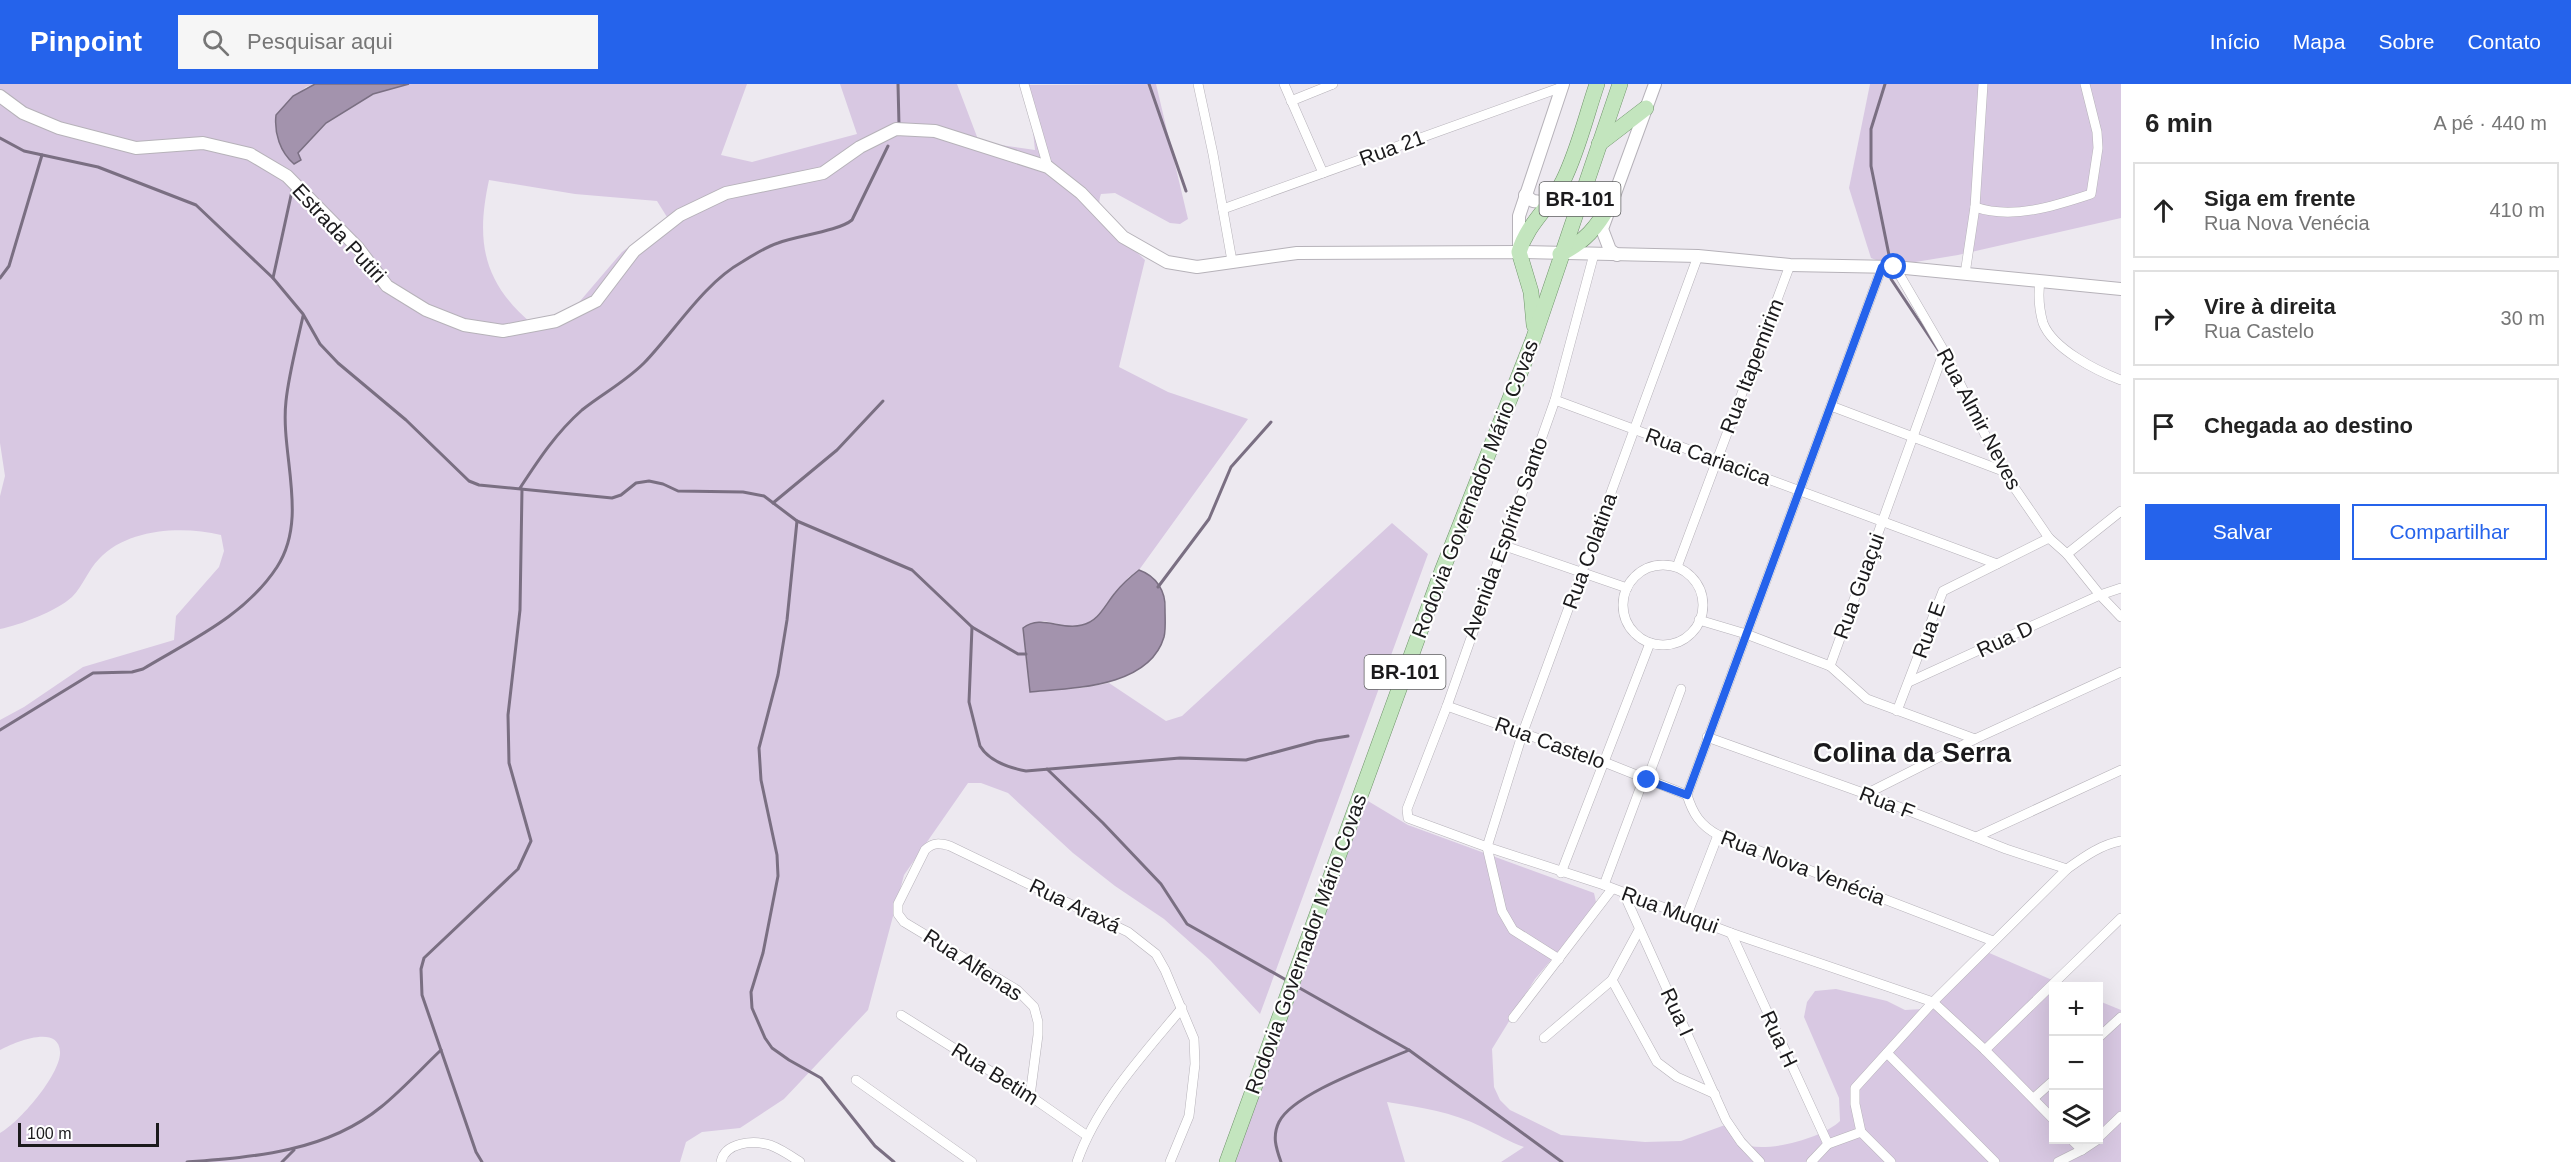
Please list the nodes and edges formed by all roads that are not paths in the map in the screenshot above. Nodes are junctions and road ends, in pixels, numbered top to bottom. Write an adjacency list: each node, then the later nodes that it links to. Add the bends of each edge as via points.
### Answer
1 (1024, 84): 15 (street)
2 (1198, 84): 21 (street)
3 (1284, 84): 12 (street)
4 (1333, 84): 12 (street)
5 (1597, 84): 18 (main road, via 1563,182)
6 (1620, 84): 14 (main road, Rodovia Governador Mário Covas / BR-101)
7 (1655, 84): 13 (street)
8 (1983, 84): 20 (street)
9 (2085, 84): 20 (street, via 2098,148 2091,194 2030,211 1992,213)
10 (1562, 86): 16 (street, Rua 21); 17 (street)
11 (0, 96): 15 (street, Estrada Putiri, via 23,112 59,128 136,148 203,143 250,154 286,177 358,248 387,286 426,310 464,325 503,331 556,321 596,301 634,251 680,215 726,193 823,173 860,147 896,129 935,131)
12 (1291, 101): 16 (street)
13 (1646, 108): 14 (main road); 19 (street)
14 (1599, 144): 24 (main road, Rodovia Governador Mário Covas / BR-101)
15 (1048, 167): 28 (street, Estrada Putiri, via 1081,193 1123,237 1167,262 1197,267)
16 (1323, 173): 21 (street, Rua 21)
17 (1525, 195): 18 (street, via 1533,201); 23 (street, via 1518,223)
18 (1549, 203): 23 (main road, via 1531,224)
19 (1610, 204): 22 (street); 24 (main road, via 1596,229)
20 (1975, 207): 31 (street)
21 (1223, 209): 28 (street)
22 (1602, 229): 25 (street); 26 (street, via 1610,250)
23 (1519, 252): 24 (street, Estrada Putiri); 28 (street, Estrada Putiri, via 1297,253); 34 (main road, via 1532,292)
24 (1560, 254): 25 (street, Estrada Putiri); 34 (main road, Rodovia Governador Mário Covas / BR-101)
25 (1594, 254): 26 (street, Estrada Putiri); 37 (street, Avenida Espírito Santo)
26 (1617, 255): 27 (street, Estrada Putiri)
27 (1698, 256): 29 (street, Estrada Putiri); 39 (street, Rua Colatina)
28 (1232, 261)
29 (1790, 265): 30 (street, Estrada Putiri); 41 (street, Rua Itapemirim)
30 (1888, 267): 31 (street, Estrada Putiri); 35 (street, Rua Almir Neves); 38 (street)
31 (1965, 274): 32 (street, Estrada Putiri)
32 (2040, 281): 33 (street, Estrada Putiri); 36 (street, via 2038,298 2044,325 2059,344 2100,372)
33 (2121, 289)
34 (1533, 340): 120 (main road, Rodovia Governador Mário Covas / BR-101, via 1438,582)
35 (1944, 351): 40 (street, Rua Guaçui); 42 (street, Rua Almir Neves)
36 (2121, 380)
37 (1555, 400): 39 (street, Rua Cariacica); 47 (street, Avenida Espírito Santo)
38 (1831, 406): 40 (street); 43 (street)
39 (1635, 431): 41 (street, Rua Cariacica); 51 (street, Rua Colatina)
40 (1914, 439): 42 (street); 45 (street, Rua Guaçui)
41 (1716, 462): 43 (street, Rua Cariacica); 50 (street, Rua Itapemirim)
42 (2003, 471): 46 (street, Rua Almir Neves)
43 (1800, 490): 45 (street, Rua Cariacica); 57 (street)
44 (2121, 511): 48 (street)
45 (1883, 522): 49 (street, Rua Cariacica); 59 (street, Rua Guaçui)
46 (2049, 538): 48 (street, Rua Almir Neves); 49 (street, Rua E)
47 (1502, 545): 51 (street); 63 (street, Avenida Espírito Santo)
48 (2067, 554): 54 (street, Rua Almir Neves)
49 (1996, 564): 61 (street, Rua E, via 1943,591)
50 (1677, 567): 52 (street, via 1658,565 1644,569); 56 (street, via 1694,580 1701,592)
51 (1581, 574): 52 (street); 65 (street, Rua Colatina)
52 (1627, 588): 58 (street, via 1626,621)
53 (2121, 588): 54 (street, Rua D)
54 (2100, 595): 55 (street, Rua Almir Neves); 61 (street, Rua D)
55 (2121, 617)
56 (1699, 620): 57 (street); 58 (street, via 1696,628 1677,643)
57 (1746, 634): 59 (street); 66 (street)
58 (1650, 643): 68 (street)
59 (1830, 666): 64 (street, Rua Guaçui, via 1861,696)
60 (2121, 672): 67 (street)
61 (1910, 682): 64 (street, Rua E)
62 (1681, 689): 70 (street)
63 (1447, 706): 65 (street, Rua Castelo); 73 (street, Avenida Espírito Santo, via 1407,809)
64 (1897, 711): 67 (street, Rua Guaçui)
65 (1523, 732): 68 (street, Rua Castelo); 78 (street, Rua Colatina)
66 (1707, 737): 71 (street, Rua F); 72 (street)
67 (1975, 739): 71 (street)
68 (1604, 762): 70 (street, Rua Castelo); 80 (street)
69 (2121, 770): 75 (street)
70 (1646, 779): 72 (street, Rua Castelo); 81 (street)
71 (1866, 794): 75 (street, Rua F)
72 (1687, 795): 74 (street, Rua Nova Venécia, via 1695,817)
73 (1408, 818): 78 (street, Rua Muqui)
74 (1718, 835): 83 (street); 87 (street, Rua Nova Venécia)
75 (1976, 837): 79 (street, Rua F)
76 (2121, 841): 79 (street, via 2092,852)
77 (936, 843): 91 (street, Rua Araxá, via 950,846 1128,932 1156,954); 102 (street, Rua Alfenas, via 925,850 898,904 898,914 904,922 1017,990 1034,1007 1038,1035)
78 (1487, 848): 80 (street, Rua Muqui); 88 (street, via 1502,911 1513,930)
79 (2067, 869): 87 (street)
80 (1561, 873): 81 (street, Rua Muqui)
81 (1608, 887): 82 (street, Rua Muqui); 88 (street)
82 (1624, 894): 83 (street, Rua Muqui); 85 (street, Rua I)
83 (1687, 915): 86 (street, Rua Muqui)
84 (2121, 918): 97 (street)
85 (1639, 930): 89 (street); 101 (street, Rua I)
86 (1731, 933): 90 (street, Rua Muqui); 109 (street, Rua H)
87 (1993, 941): 90 (street)
88 (1559, 959): 94 (street)
89 (1612, 980): 96 (street); 101 (street, via 1657,1062 1677,1077)
90 (1933, 1002): 97 (street); 98 (street)
91 (1182, 1008): 108 (street); 119 (street, Rua Araxá, via 1194,1039 1195,1064 1189,1116)
92 (901, 1016): 102 (street, Rua Betim)
93 (2121, 1017): 95 (street)
94 (1513, 1018)
95 (2100, 1036)
96 (1544, 1038)
97 (1985, 1050): 103 (street)
98 (1887, 1053): 106 (street, via 1859,1082 1854,1094); 124 (street)
99 (856, 1080): 117 (street)
100 (2049, 1084): 103 (street)
101 (1715, 1094): 121 (street, Rua I, via 1732,1130)
102 (1030, 1096): 108 (street, Rua Betim)
103 (2034, 1098): 104 (street)
104 (2049, 1114)
105 (2121, 1116): 107 (street)
106 (1861, 1132): 109 (street); 123 (street)
107 (2103, 1134)
108 (1086, 1135): 118 (street)
109 (1828, 1144): 122 (street)
110 (2076, 1144): 112 (street)
111 (2091, 1144): 112 (street)
112 (2082, 1150): 125 (street)
113 (782, 1151): 114 (street, via 770,1145 733,1146); 115 (street); 116 (street)
114 (721, 1162)
115 (785, 1162)
116 (800, 1162)
117 (972, 1162)
118 (1077, 1162)
119 (1170, 1162)
120 (1227, 1162)
121 (1760, 1162)
122 (1811, 1162)
123 (1891, 1162)
124 (1995, 1162)
125 (2058, 1162)

